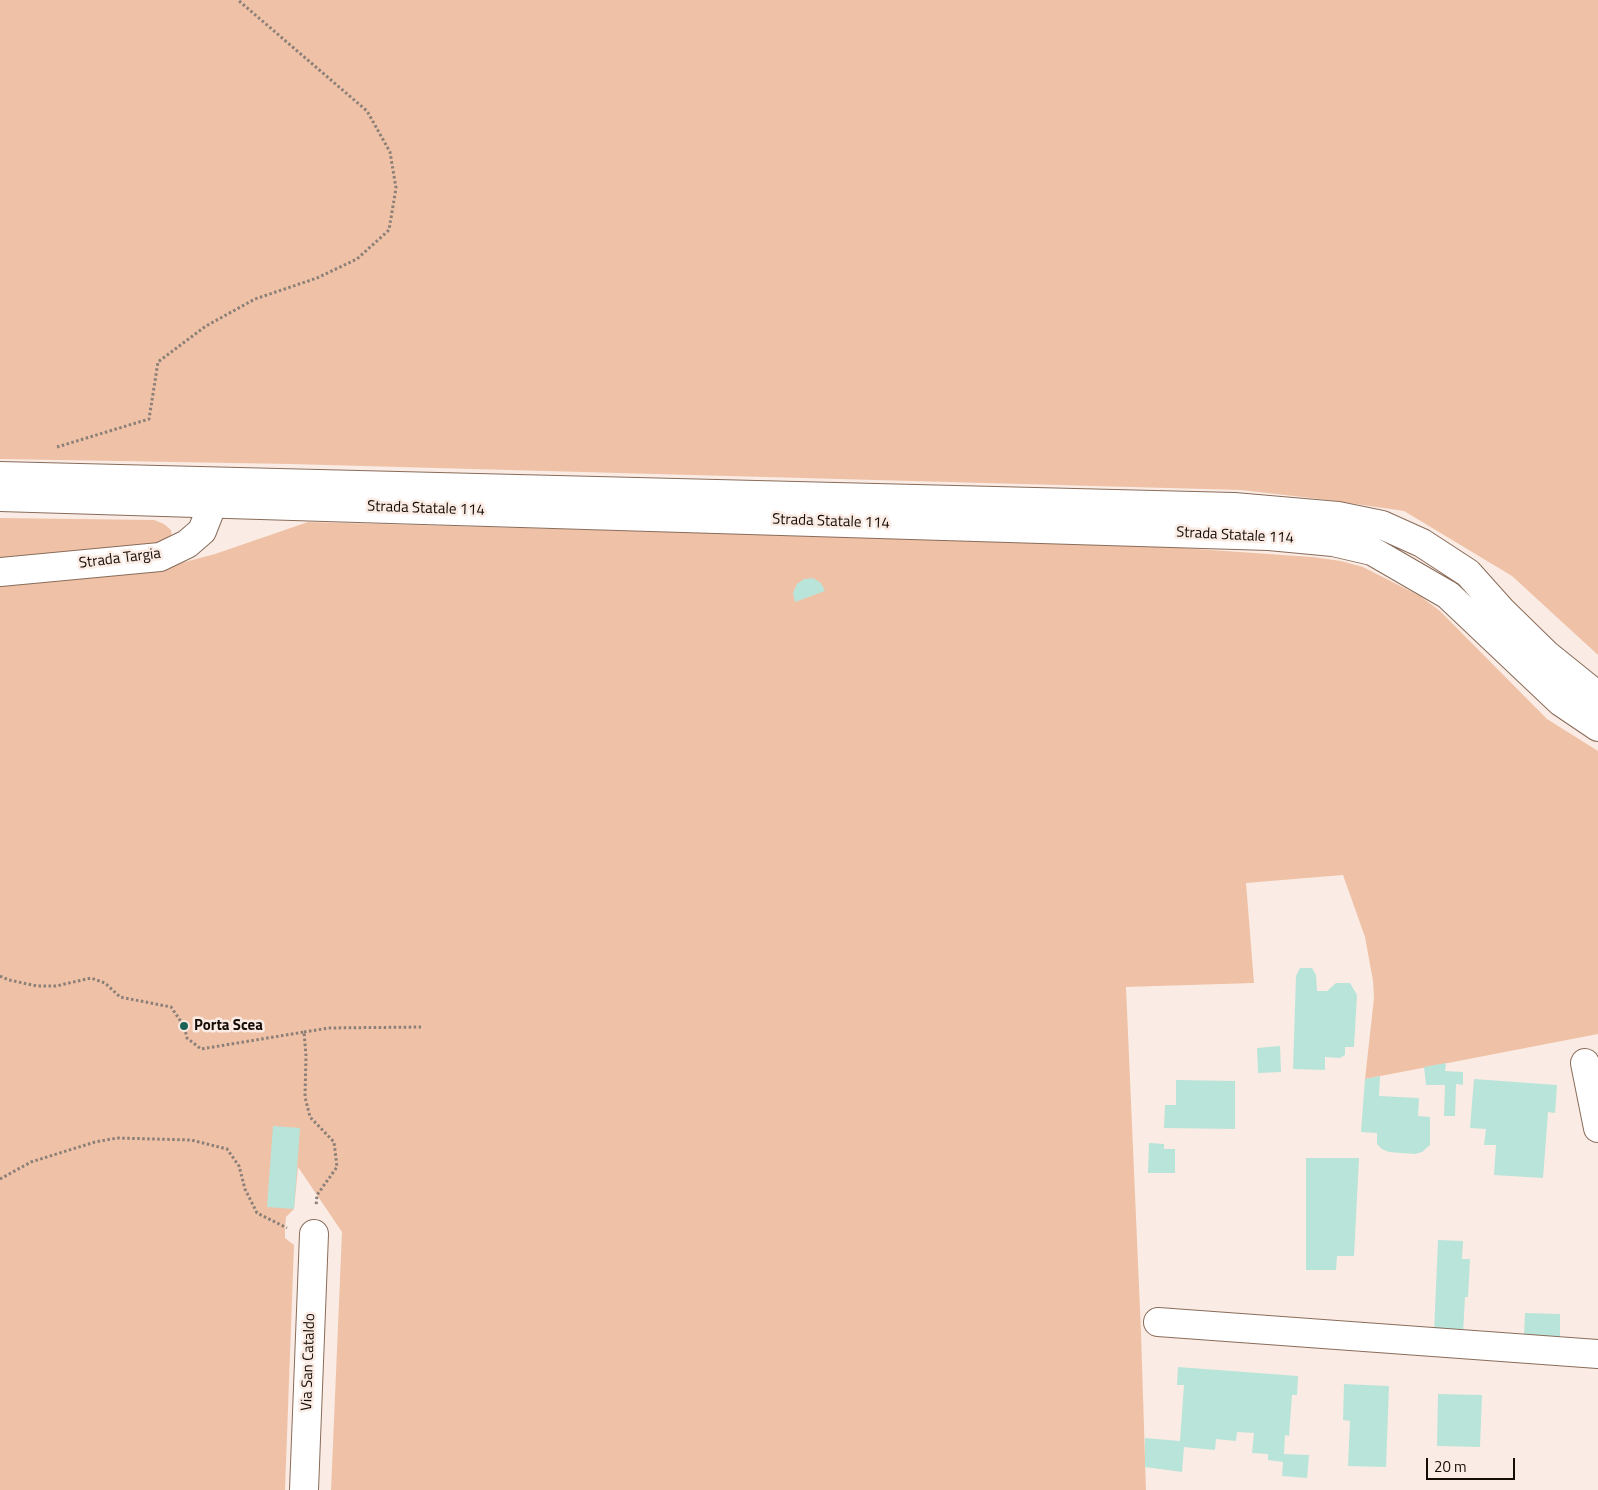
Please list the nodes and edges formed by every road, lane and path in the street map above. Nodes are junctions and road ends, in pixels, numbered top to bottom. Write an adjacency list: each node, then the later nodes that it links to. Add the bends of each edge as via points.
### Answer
1 (238, 0): 2 (path, via 367,111 390,152 396,188 389,230 357,259 317,278 255,299 206,326 158,362 149,418 39,451)
2 (10, 476): 6 (main road, Strada Statale 114, via 1234,507 1338,516 1382,525 1422,543 1468,574 1546,655)
3 (0, 497): 4 (main road, Strada Statale 114)
4 (213, 503): 5 (main road, Strada Targia, via 202,531 187,544 160,557); 7 (main road, Strada Statale 114, via 1259,536 1333,542 1372,551 1448,595 1561,702)
5 (0, 572)
6 (1598, 696)
7 (1598, 727)
8 (0, 976): 10 (path, via 37,986 56,986 91,978 105,983 120,996 171,1007 184,1026 187,1038 201,1050)
9 (421, 1027): 10 (path, via 329,1028)
10 (304, 1032): 14 (path, via 305,1097 310,1117 334,1142 337,1167 317,1196)
11 (1585, 1063): 12 (main road)
12 (1598, 1128)
13 (0, 1179): 14 (path, via 31,1162 95,1142 117,1138 191,1140 227,1149 239,1166 245,1189 257,1213 285,1228)
14 (314, 1234): 17 (main road, Via San Cataldo)
15 (1158, 1322): 16 (main road)
16 (1598, 1354)
17 (304, 1490)

